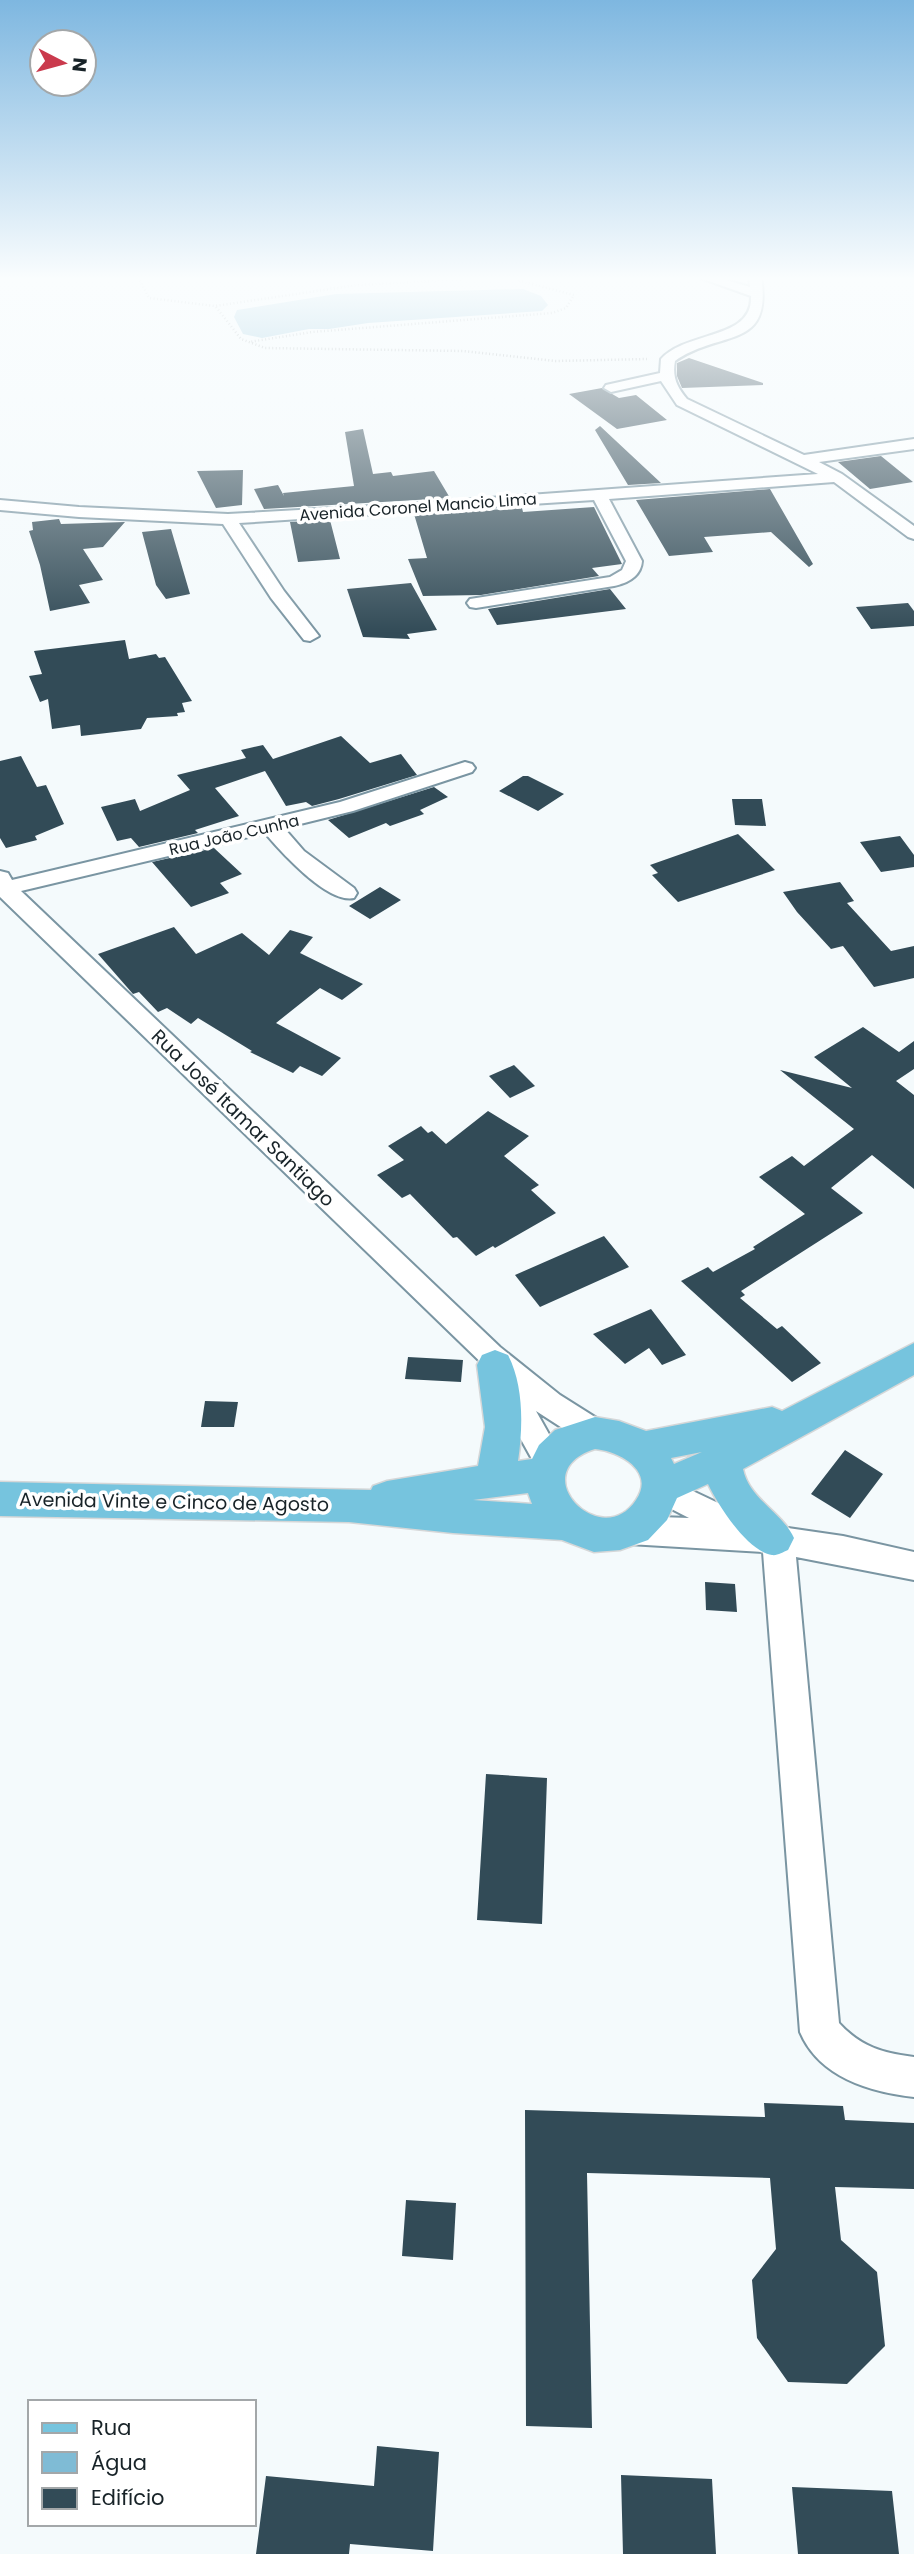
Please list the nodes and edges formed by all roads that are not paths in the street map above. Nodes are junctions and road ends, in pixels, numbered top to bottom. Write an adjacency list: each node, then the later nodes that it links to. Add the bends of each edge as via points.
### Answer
1 (676, 395): 3 (street)
2 (914, 444): 3 (street)
3 (804, 460): 4 (street)
4 (836, 477): 5 (street, Avenida Coronel Mancio Lima); 8 (street)
5 (599, 494): 7 (street, Avenida Coronel Mancio Lima); 9 (street, via 634,561 628,574 600,585)
6 (0, 505): 7 (street, Avenida Coronel Mancio Lima)
7 (228, 519): 10 (street)
8 (914, 534)
9 (476, 603)
10 (310, 636)
11 (465, 768): 12 (street, Rua João Cunha, via 359,804)
12 (271, 826): 13 (street, Rua João Cunha); 14 (street, via 296,856)
13 (2, 885): 16 (street, Rua José Itamar Santiago)
14 (346, 893)
15 (914, 1358): 17 (main road)
16 (493, 1360): 18 (street, Rua José Itamar Santiago); 21 (street, Rua José Itamar Santiago); 22 (main road, via 504,1427)
17 (810, 1416): 19 (main road); 20 (main road)
18 (595, 1433): 19 (main road, via 619,1437); 21 (main road, via 563,1444)
19 (641, 1448): 23 (main road, via 659,1472)
20 (722, 1461): 23 (main road); 28 (main road, via 723,1479)
21 (547, 1467): 22 (main road, Avenida Vinte e Cinco de Agosto); 26 (main road, via 549,1503)
22 (495, 1480): 25 (main road, Avenida Vinte e Cinco de Agosto)
23 (661, 1488): 27 (main road, via 651,1512); 28 (street)
24 (0, 1499): 25 (main road, Avenida Vinte e Cinco de Agosto)
25 (349, 1505): 26 (main road, Avenida Vinte e Cinco de Agosto)
26 (567, 1523): 27 (main road, via 604,1535)
27 (629, 1530): 28 (street)
28 (768, 1538): 29 (street, via 857,1551); 30 (street, via 820,2032 841,2056 877,2072)
29 (914, 1566)
30 (914, 2077)

